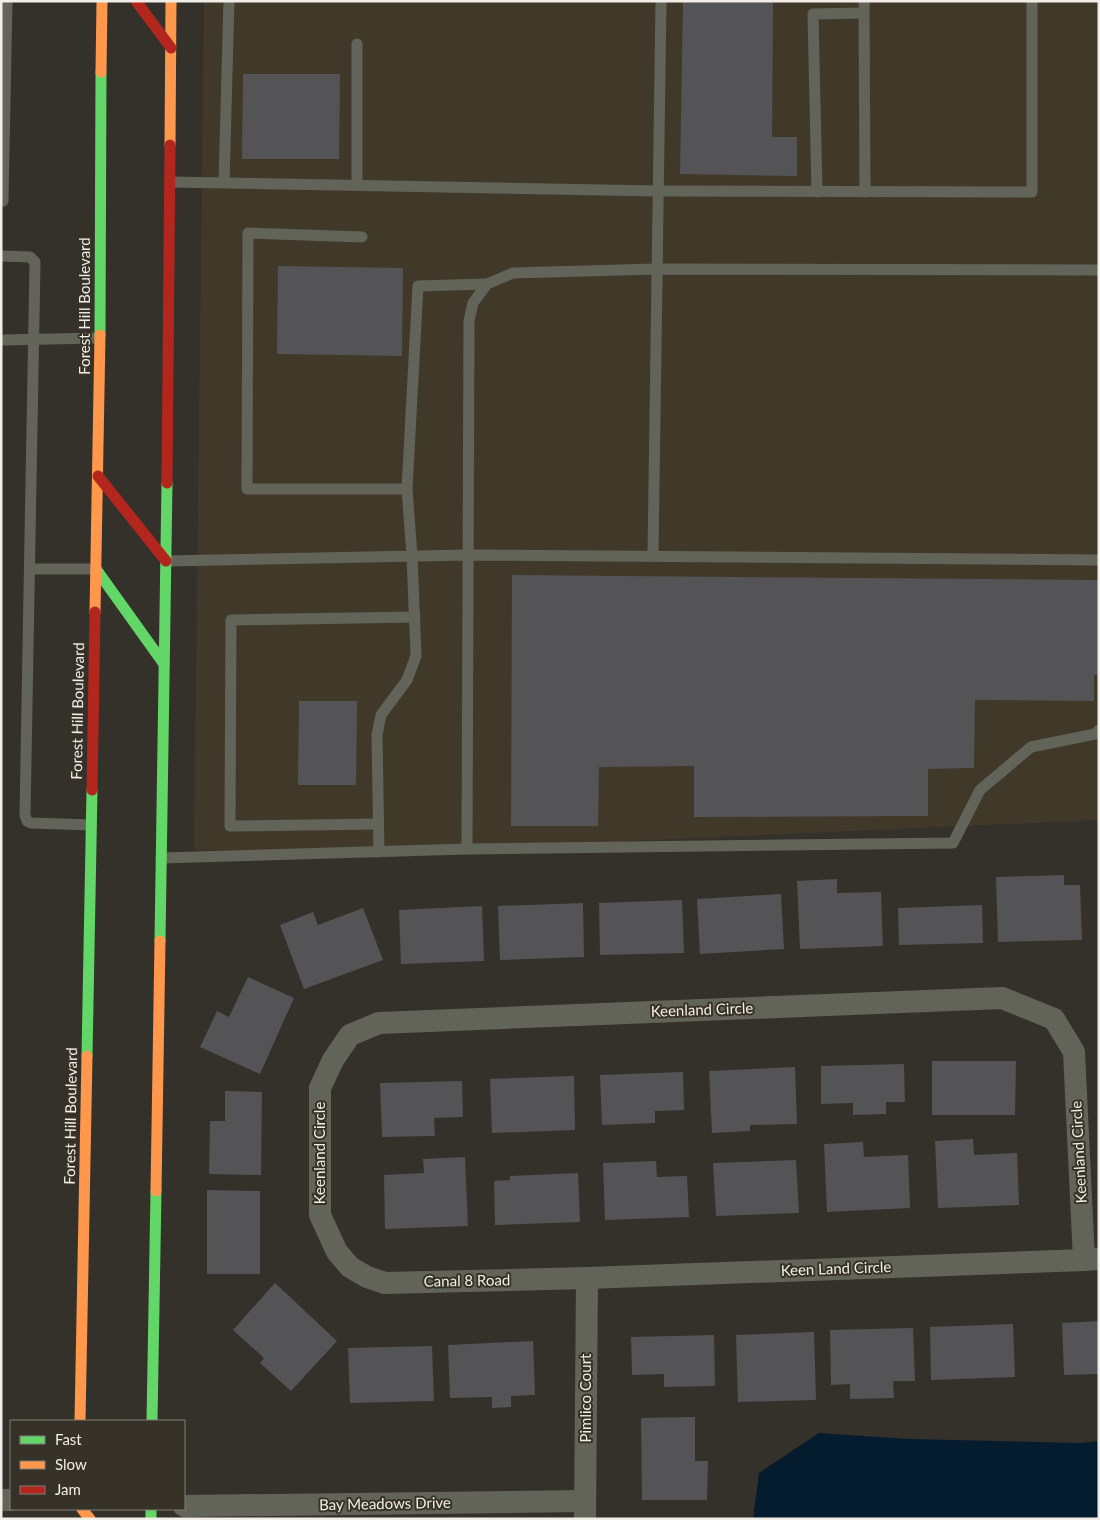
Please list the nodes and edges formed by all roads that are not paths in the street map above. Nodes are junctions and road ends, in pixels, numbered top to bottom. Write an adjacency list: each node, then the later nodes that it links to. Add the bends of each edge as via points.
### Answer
1 (6, 1): 17 (lane)
2 (102, 1): 23 (main road, Forest Hill Boulevard)
3 (136, 1): 10 (main road)
4 (171, 1): 10 (main road)
5 (229, 1): 12 (lane)
6 (661, 1): 14 (lane)
7 (1032, 1): 16 (lane, via 1032,192)
8 (864, 7): 15 (lane, via 813,14); 16 (lane)
9 (356, 44): 13 (lane)
10 (171, 48): 11 (main road)
11 (170, 182): 12 (lane); 32 (main road)
12 (224, 182): 13 (lane)
13 (357, 185): 14 (lane)
14 (658, 191): 15 (lane); 20 (lane)
15 (816, 192): 16 (lane)
16 (865, 192)
17 (1, 200)
18 (362, 237): 27 (lane, via 248,233 247,489)
19 (1, 256): 24 (lane, via 30,257 35,262)
20 (656, 269): 21 (lane); 22 (lane, via 513,273); 29 (lane)
21 (1099, 270)
22 (487, 284): 27 (lane, via 418,286); 28 (lane, via 472,303 469,321)
23 (99, 338): 24 (lane); 26 (main road, Forest Hill Boulevard)
24 (35, 339): 25 (lane); 33 (lane)
25 (1, 340)
26 (98, 476): 32 (main road); 34 (main road, Forest Hill Boulevard)
27 (407, 489): 30 (lane)
28 (469, 554): 29 (lane); 30 (lane); 40 (lane)
29 (653, 555): 31 (lane)
30 (412, 556): 32 (lane); 35 (lane)
31 (1099, 560)
32 (166, 561): 36 (main road)
33 (30, 569): 34 (lane); 39 (lane, via 24,815 31,823)
34 (96, 569): 36 (main road); 39 (main road, Forest Hill Boulevard)
35 (414, 618): 38 (lane, via 416,656 407,680 381,715 377,735); 38 (lane, via 231,620 230,826)
36 (164, 664): 42 (main road)
37 (1099, 730): 40 (lane, via 1095,734 1031,747 980,790 953,843)
38 (378, 824): 41 (lane)
39 (91, 825): 46 (main road, Forest Hill Boulevard)
40 (467, 849): 41 (lane)
41 (379, 852): 42 (lane)
42 (161, 858): 49 (main road)
43 (1092, 1259): 44 (street, Keenland Circle, via 1074,1052 1054,1019 1002,998 379,1023 350,1035 320,1088 320,1215 337,1252); 45 (street, Keen Land Circle)
44 (350, 1266): 45 (street, Canal 8 Road, via 385,1283)
45 (587, 1278): 51 (street, Pimlico Court)
46 (81, 1350): 47 (main road); 48 (main road, Forest Hill Boulevard)
47 (93, 1404)
48 (80, 1420)
49 (152, 1420)
50 (185, 1506): 51 (street, Bay Meadows Drive)
51 (585, 1510)

